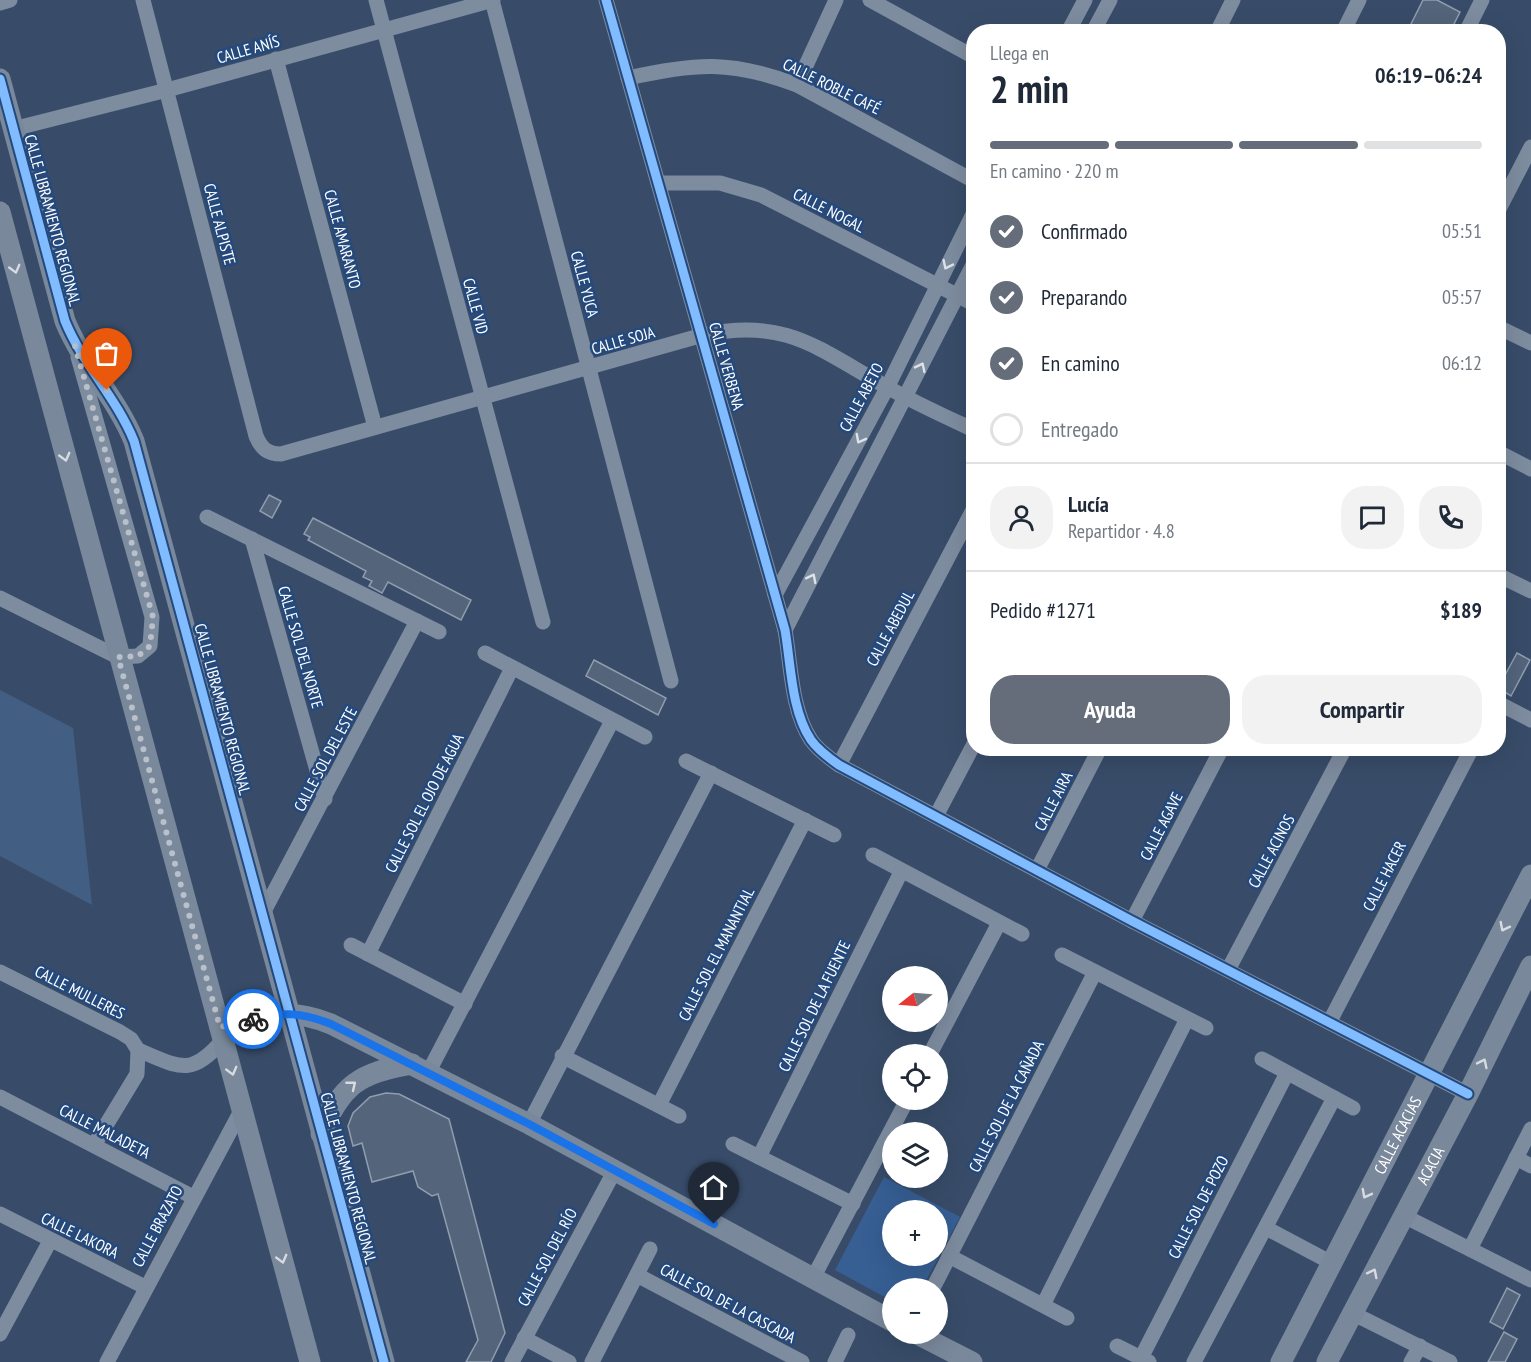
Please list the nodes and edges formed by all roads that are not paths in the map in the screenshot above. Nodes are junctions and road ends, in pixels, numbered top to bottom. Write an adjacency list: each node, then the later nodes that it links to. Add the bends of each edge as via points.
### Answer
1 (10, 0): 13 (street)
2 (143, 0): 25 (street, CALLE ALPISTE)
3 (376, 0): 19 (street, CALLE VID)
4 (492, 0): 19 (street, CALLE ANÍS); 41 (street, CALLE YUCA)
5 (606, 0): 22 (street, CALLE VERBENA)
6 (836, 0): 24 (street)
7 (870, 0): 20 (street)
8 (1085, 0): 14 (street)
9 (1110, 0): 15 (street)
10 (1233, 0): 16 (street)
11 (1359, 0): 17 (street)
12 (1482, 0): 18 (street)
13 (0, 3)
14 (1072, 24)
15 (1098, 24)
16 (1221, 24)
17 (1347, 24)
18 (1470, 24)
19 (384, 30): 21 (street, CALLE ANÍS); 44 (street, CALLE VID)
20 (966, 53)
21 (276, 59): 25 (street, CALLE ANÍS); 46 (street, CALLE AMARANTO)
22 (628, 78): 24 (street, CALLE ROBLE CAFÉ, via 689,66 719,65 747,69); 29 (street, CALLE VERBENA)
23 (0, 79): 26 (street, CALLE LIBRAMIENTO REGIONAL)
24 (797, 85): 28 (street, CALLE ROBLE CAFÉ)
25 (167, 90): 26 (street, CALLE ANÍS); 47 (street, CALLE ALPISTE, via 256,435 262,448)
26 (13, 129): 40 (street, CALLE LIBRAMIENTO REGIONAL, via 64,321)
27 (1531, 147): 30 (street)
28 (966, 176)
29 (658, 183): 34 (street, CALLE NOGAL, via 720,183 761,195); 38 (street, CALLE VERBENA)
30 (1506, 195)
31 (0, 212): 62 (street, one-way to 62)
32 (966, 228): 34 (street, CALLE ABETO, one-way to 34)
33 (966, 279): 35 (street)
34 (937, 286): 35 (street, CALLE NOGAL); 42 (street, CALLE ABETO)
35 (957, 296): 36 (street, CALLE NOGAL); 43 (street, one-way to 35)
36 (966, 300)
37 (1506, 331): 39 (street)
38 (703, 335): 41 (street, CALLE SOJA); 42 (street, CALLE SOJA, via 750,328 783,334 800,339); 55 (street, CALLE VERBENA)
39 (1531, 343)
40 (75, 346): 62 (street, via 153,617 150,646 138,656); 85 (street, CALLE LIBRAMIENTO REGIONAL, via 107,390 134,441)
41 (589, 369): 44 (street, CALLE SOJA); 64 (street, CALLE YUCA)
42 (887, 388): 43 (street, CALLE SOJA); 55 (street, CALLE ABETO, one-way to 55)
43 (906, 397): 45 (street, CALLE SOJA); 59 (street, one-way to 43)
44 (482, 398): 46 (street, CALLE SOJA); 58 (street, CALLE VID)
45 (966, 426)
46 (375, 427): 47 (street, CALLE SOJA, via 281,454)
47 (269, 452)
48 (1506, 456): 49 (street)
49 (1531, 469)
50 (207, 517): 52 (street)
51 (966, 522): 75 (street, CALLE ABEDUL)
52 (252, 539): 57 (street); 77 (street, CALLE SOL DEL NORTE)
53 (1506, 579): 54 (street)
54 (1531, 591)
55 (776, 595): 59 (street, CALLE VERBENA)
56 (0, 598): 62 (street)
57 (417, 621): 60 (street); 77 (street, CALLE SOL DEL ESTE)
58 (543, 622)
59 (785, 630): 75 (street, CALLE VERBENA, via 802,723 811,741)
60 (439, 632)
61 (485, 653): 63 (street)
62 (118, 657): 101 (street)
63 (512, 668): 67 (street); 90 (street, CALLE SOL EL OJO DE AGUA)
64 (671, 681)
65 (1506, 708): 66 (street)
66 (1531, 720)
67 (612, 721): 68 (street); 96 (street)
68 (645, 737)
69 (968, 756): 78 (street)
70 (1096, 756): 82 (street, CALLE AIRA)
71 (1218, 756): 86 (street, CALLE AGAVE)
72 (1341, 756): 93 (street, CALLE ACINOS)
73 (1468, 756): 99 (street, CALLE HACER)
74 (686, 761): 76 (street)
75 (839, 765): 78 (street)
76 (711, 773): 79 (street); 104 (street)
77 (325, 799): 85 (street, CALLE SOL DEL ESTE)
78 (936, 816): 82 (street)
79 (805, 820): 80 (street); 112 (street, CALLE SOL EL MANANTIAL)
80 (834, 835)
81 (873, 855): 83 (street)
82 (1037, 870): 86 (street)
83 (901, 872): 87 (street); 122 (street, CALLE SOL DE LA FUENTE)
84 (1531, 875): 108 (street, CALLE ACACIAS, one-way to 108)
85 (263, 912): 97 (street, CALLE LIBRAMIENTO REGIONAL)
86 (1132, 921): 93 (street)
87 (999, 922): 88 (street); 102 (street)
88 (1022, 934)
89 (351, 945): 90 (street)
90 (368, 954): 96 (street)
91 (1062, 955): 95 (street)
92 (1531, 966): 109 (street, ACACIA, one-way to 92)
93 (1228, 970): 99 (street)
94 (0, 972): 103 (street, CALLE MULLERES, via 120,1032)
95 (1095, 972): 98 (street); 134 (street, CALLE SOL DE LA CAÑADA)
96 (465, 1004): 106 (street)
97 (290, 1012): 101 (street); 106 (street, via 331,1024); 119 (street, CALLE LIBRAMIENTO REGIONAL)
98 (1187, 1019): 100 (street); 141 (street)
99 (1330, 1021): 108 (street)
100 (1206, 1028)
101 (221, 1034): 103 (street, via 207,1059 179,1066); 114 (street, one-way to 114)
102 (935, 1044)
103 (138, 1050): 121 (street, via 136,1074)
104 (562, 1056): 112 (street); 117 (street)
105 (1262, 1059): 107 (street)
106 (420, 1069): 117 (street); 119 (street, one-way to 106, via 336,1101 347,1088 378,1071)
107 (1287, 1073): 111 (street); 151 (street, CALLE SOL DE POZO)
108 (1430, 1073): 109 (street); 135 (street, CALLE ACACIAS, one-way to 135)
109 (1468, 1094): 129 (street, ACACIA)
110 (0, 1097): 121 (street, CALLE MALADETA)
111 (1334, 1098): 113 (street); 130 (street)
112 (659, 1105): 116 (street)
113 (1353, 1108)
114 (242, 1109): 126 (street, CALLE BRAZATO); 153 (street, one-way to 153)
115 (902, 1110): 127 (street)
116 (679, 1116)
117 (529, 1124): 125 (street)
118 (1531, 1129): 123 (street)
119 (321, 1134): 154 (street, CALLE LIBRAMIENTO REGIONAL)
120 (733, 1144): 122 (street)
121 (94, 1145): 126 (street, CALLE MALADETA)
122 (759, 1157): 127 (street)
123 (1516, 1158): 124 (street); 133 (street)
124 (1531, 1166)
125 (615, 1170): 137 (street); 147 (street, CALLE SOL DEL RÍO)
126 (193, 1197): 140 (street, CALLE BRAZATO)
127 (853, 1204): 137 (street)
128 (0, 1214): 131 (street, CALLE LAKORA)
129 (1402, 1215): 133 (street); 142 (street, ACACIA, one-way to 129)
130 (1266, 1228): 135 (street); 161 (street)
131 (50, 1241): 140 (street, CALLE LAKORA); 145 (street)
132 (650, 1249): 136 (street, CALLE SOL DE LA CASCADA)
133 (1470, 1249): 139 (street)
134 (949, 1256): 138 (street, CALLE SOL DE LA CAÑADA); 141 (street)
135 (1330, 1262): 162 (street, CALLE ACACIAS)
136 (637, 1275): 157 (street, CALLE SOL DE LA CASCADA); 158 (street, CALLE SOL DE LA CASCADA)
137 (813, 1278): 143 (street)
138 (938, 1278)
139 (1531, 1281)
140 (145, 1287): 152 (street, CALLE BRAZATO)
141 (1043, 1305): 144 (street)
142 (1352, 1312): 150 (street); 163 (street, ACACIA)
143 (882, 1316)
144 (1067, 1318)
145 (0, 1334)
146 (848, 1335): 159 (street)
147 (524, 1338): 155 (street, CALLE SOL DEL RÍO); 156 (street)
148 (937, 1344): 160 (street)
149 (1117, 1346): 151 (street, CALLE SOL DE POZO)
150 (1420, 1346): 164 (street); 165 (street)
151 (1145, 1360)
152 (106, 1362)
153 (310, 1362)
154 (384, 1362)
155 (512, 1362)
156 (569, 1362)
157 (592, 1362)
158 (802, 1362)
159 (835, 1362)
160 (972, 1362)
161 (1194, 1362)
162 (1281, 1362)
163 (1327, 1362)
164 (1411, 1362)
165 (1450, 1362)

